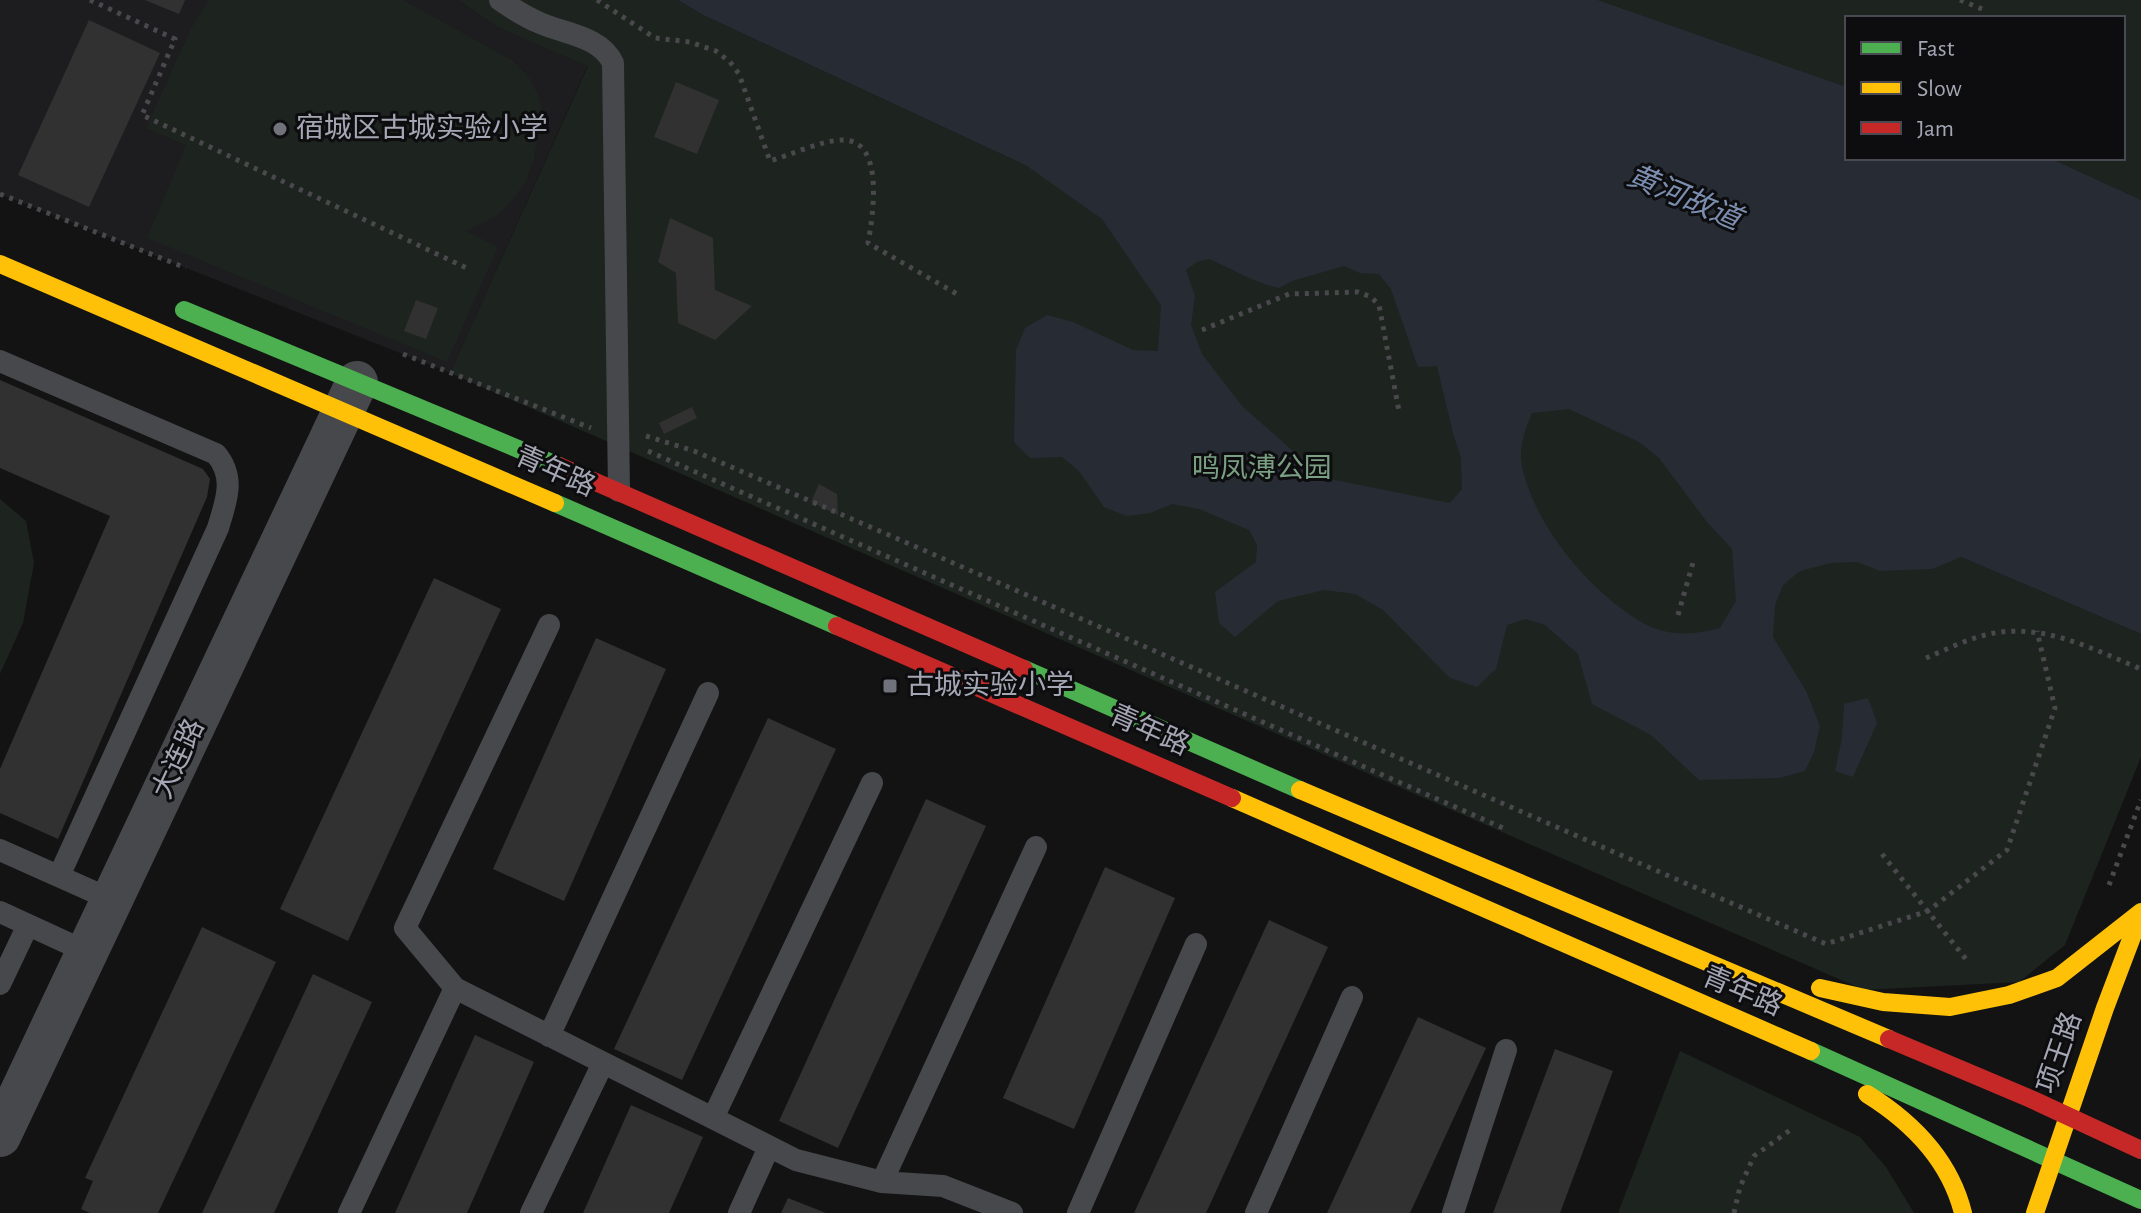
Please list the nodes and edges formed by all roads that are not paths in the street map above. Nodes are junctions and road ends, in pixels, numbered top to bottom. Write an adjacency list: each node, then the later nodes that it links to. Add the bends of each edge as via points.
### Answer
1 (500, 0): 6 (lane, via 542,24 592,42 613,63)
2 (0, 264): 5 (street, 青年路)
3 (171, 304): 5 (street, 青年路)
4 (0, 361): 12 (lane, via 216,454 227,467 218,528)
5 (350, 396): 6 (street, 青年路); 13 (street, 大连路); 23 (street, 青年路)
6 (619, 491): 19 (street, 青年路, via 1255,771)
7 (549, 625): 21 (lane, via 405,928)
8 (708, 693): 24 (lane)
9 (872, 783): 28 (lane)
10 (1036, 847): 34 (lane)
11 (0, 850): 12 (lane)
12 (59, 876): 13 (lane)
13 (112, 900): 18 (street, 大连路)
14 (0, 912): 16 (lane)
15 (2141, 912): 19 (street, via 2057,978 1950,1007 1883,1002); 27 (street, 项王路)
16 (28, 925): 18 (lane); 20 (lane)
17 (1196, 944): 41 (lane)
18 (87, 952): 30 (street, 大连路)
19 (1710, 963): 27 (street, 青年路)
20 (0, 984)
21 (455, 988): 24 (lane); 37 (lane)
22 (1352, 997): 42 (lane)
23 (1702, 1006): 32 (street, 青年路); 44 (street, via 1889,1106 1953,1179)
24 (549, 1036): 26 (lane)
25 (1506, 1050): 43 (lane)
26 (603, 1063): 28 (lane); 38 (lane)
27 (2069, 1115): 32 (street, 项王路); 33 (street, 青年路)
28 (713, 1118): 31 (lane)
29 (2138, 1125): 33 (street)
30 (0, 1136)
31 (769, 1147): 34 (lane, via 796,1160); 39 (lane)
32 (2054, 1161): 33 (street, 青年路); 45 (street, 项王路)
33 (2125, 1170): 35 (street, 青年路)
34 (882, 1182): 36 (lane, via 943,1186)
35 (2141, 1200)
36 (958, 1204): 40 (lane)
37 (349, 1213)
38 (531, 1213)
39 (739, 1213)
40 (1012, 1213)
41 (1078, 1213)
42 (1256, 1213)
43 (1453, 1213)
44 (1963, 1213)
45 (2035, 1213)

